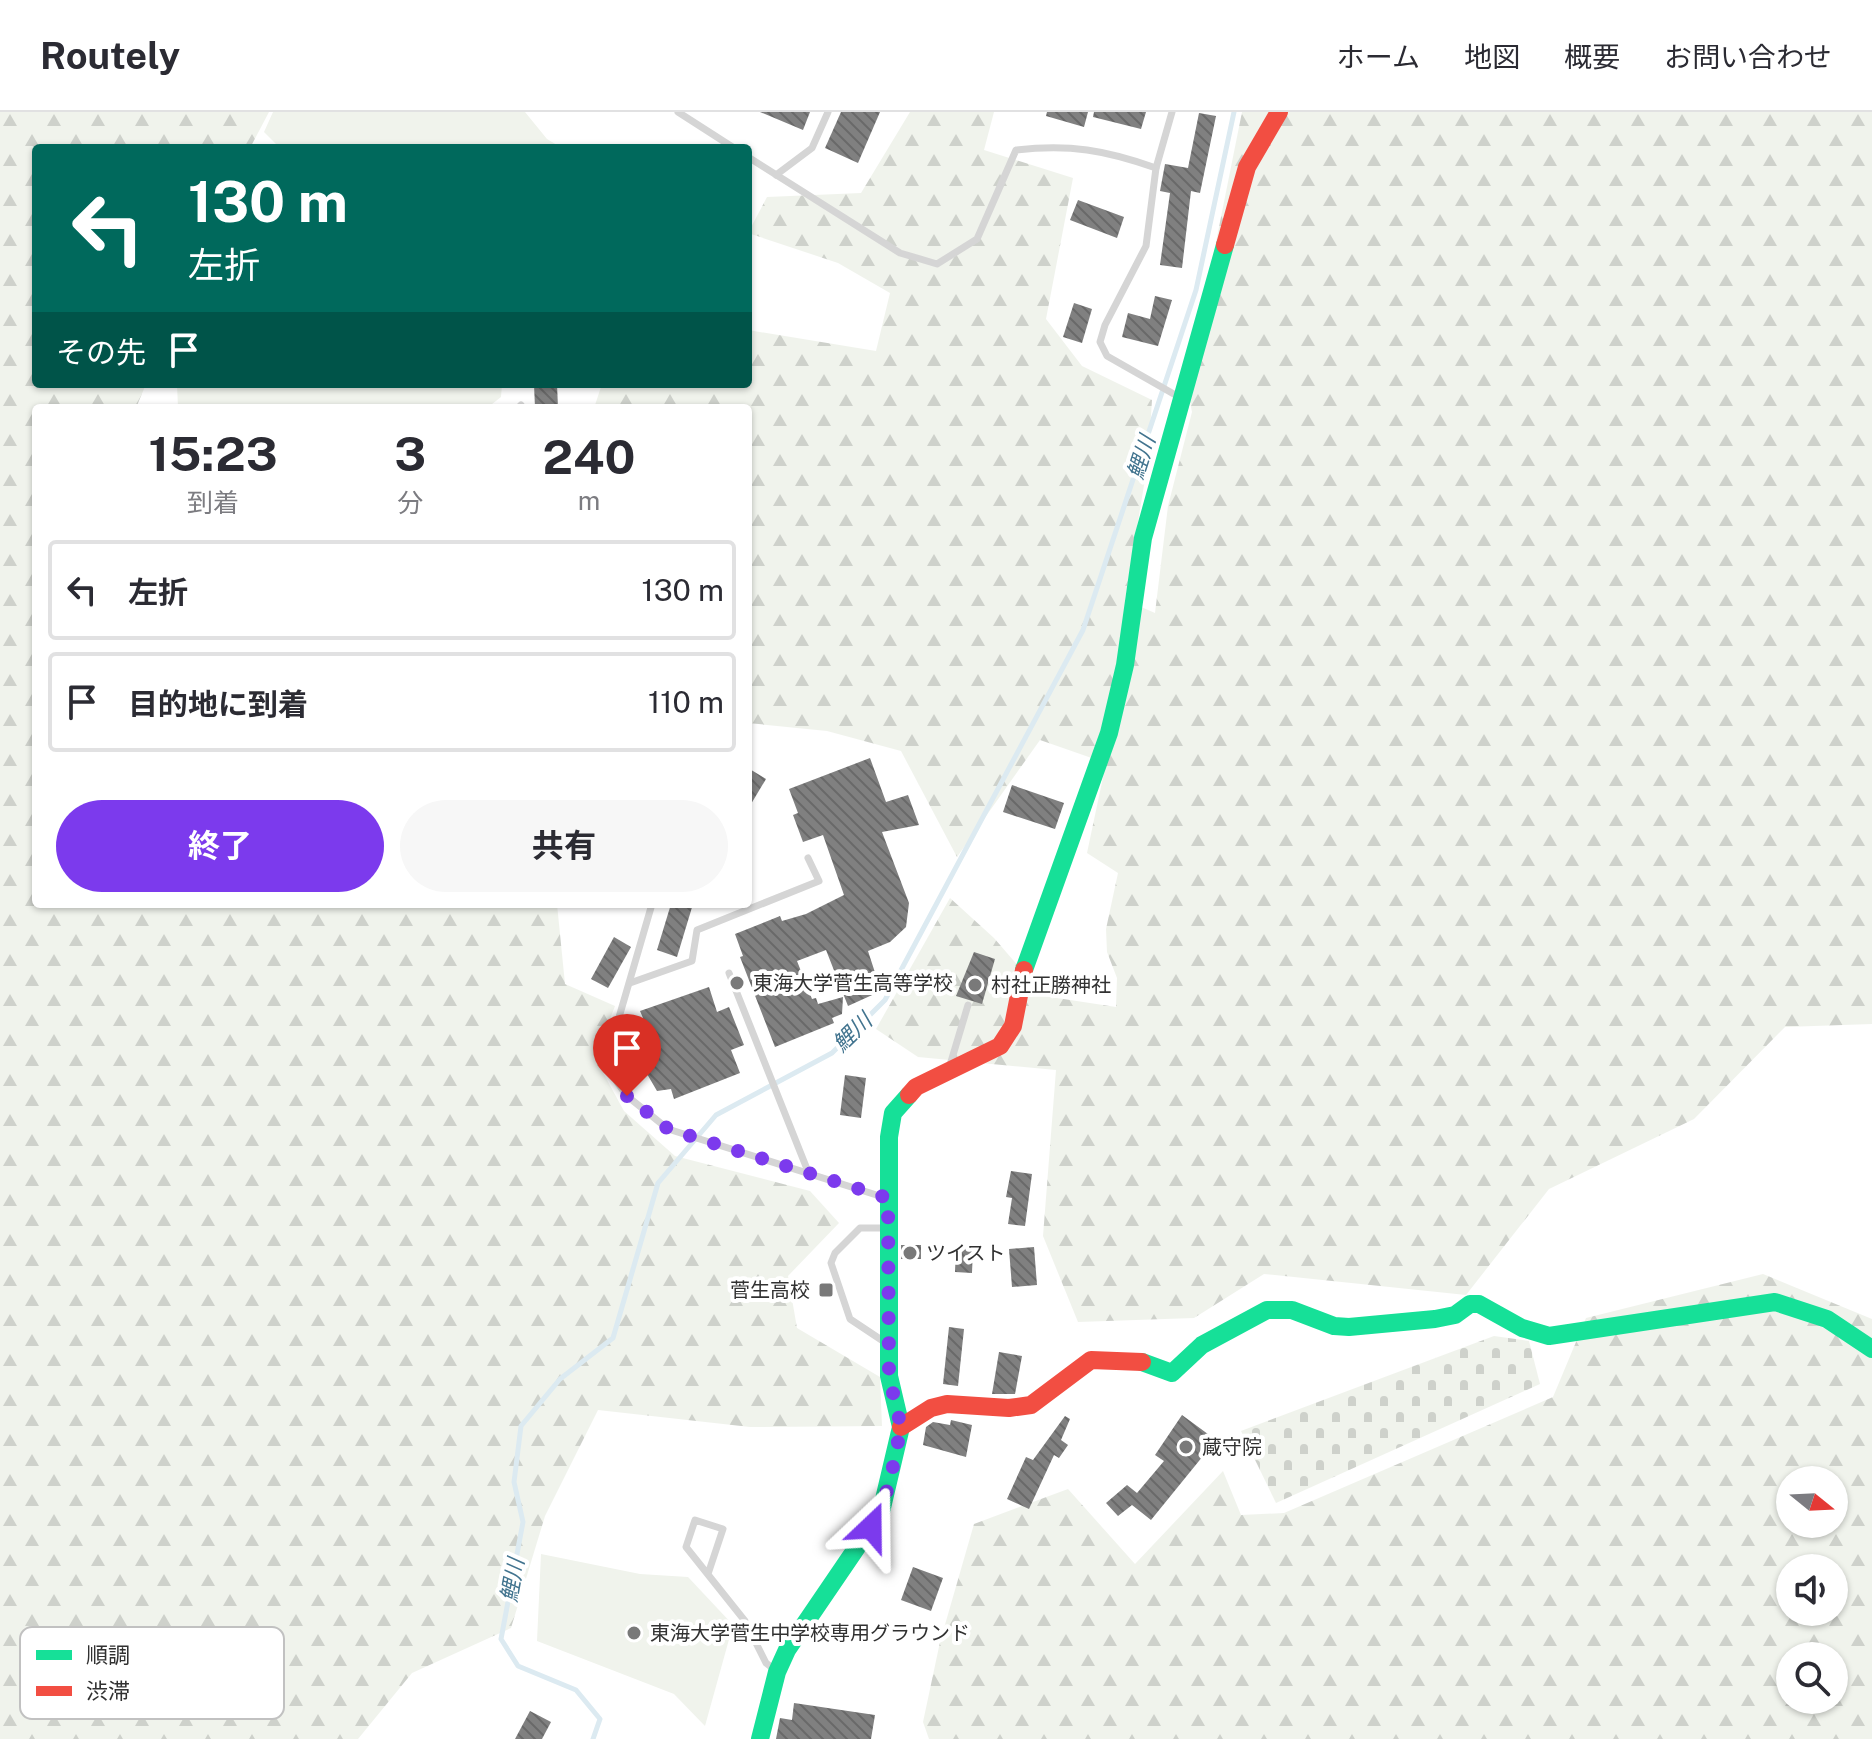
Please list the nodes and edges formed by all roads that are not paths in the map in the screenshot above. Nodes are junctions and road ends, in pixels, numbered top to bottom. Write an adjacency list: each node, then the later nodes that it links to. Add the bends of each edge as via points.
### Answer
1 (678, 112): 5 (lane)
2 (828, 112): 8 (lane, via 812,148)
3 (1172, 112): 7 (lane)
4 (1279, 112): 9 (street, via 1247,167)
5 (728, 144)
6 (752, 160): 8 (lane)
7 (1156, 168): 8 (lane, via 1108,151 1056,146 1016,150 977,239 937,264 900,253); 9 (lane, via 1146,246 1100,342 1107,356)
8 (776, 175)
9 (1180, 398): 17 (street, via 1139,556 1125,665 1109,733 1026,959 1013,1026 1000,1046)
10 (808, 858): 13 (lane, via 819,881)
11 (651, 908): 15 (lane)
12 (752, 908): 15 (lane, via 697,930 692,961)
13 (752, 908)
14 (729, 973): 18 (lane)
15 (630, 983): 18 (lane, via 608,1055 615,1079 642,1110 676,1131)
16 (968, 1005): 17 (lane)
17 (949, 1071): 19 (street, via 916,1087 893,1113)
18 (809, 1174): 19 (lane)
19 (888, 1198): 20 (street)
20 (889, 1228): 21 (street); 21 (lane, via 860,1228 831,1263 850,1319)
21 (888, 1344): 23 (street)
22 (1872, 1349): 23 (street, via 1832,1318 1775,1302 1549,1336 1479,1304 1435,1319 1349,1327 1292,1310 1267,1310 1202,1345 1172,1373 1140,1361 1091,1360 1031,1405 947,1404)
23 (901, 1427): 25 (street, via 881,1512)
24 (708, 1574): 24 (lane, via 686,1547 695,1520 723,1529); 25 (lane)
25 (777, 1672): 26 (street)
26 (760, 1739)

